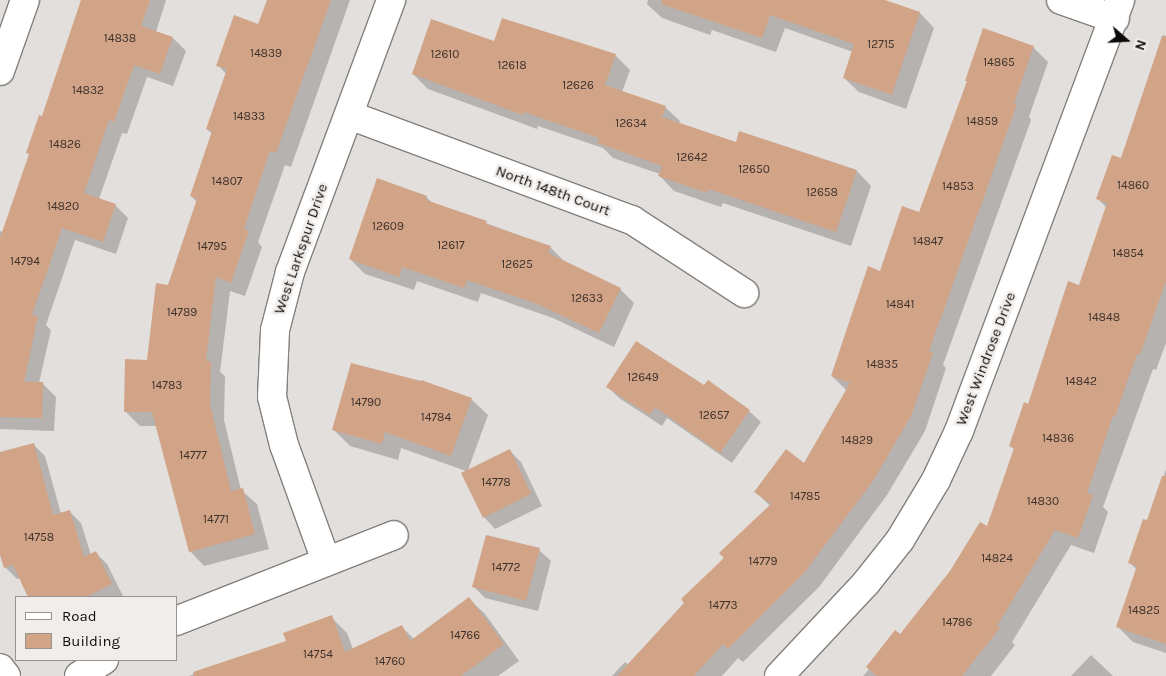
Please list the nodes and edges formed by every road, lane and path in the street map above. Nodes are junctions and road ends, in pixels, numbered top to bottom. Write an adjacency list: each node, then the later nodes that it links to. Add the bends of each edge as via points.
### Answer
1 (26, 0): 5 (street)
2 (390, 0): 6 (street, West Larkspur Drive)
3 (1061, 0): 4 (street)
4 (1118, 9): 15 (street, West Windrose Drive, via 959,431 936,480 900,540 866,583)
5 (0, 71)
6 (349, 115): 7 (street, North 148th Court, via 632,220); 9 (street, West Larkspur Drive, via 281,300 273,354 272,397 284,444)
7 (744, 293)
8 (394, 535): 9 (street)
9 (326, 561): 10 (street)
10 (178, 620)
11 (102, 661): 14 (street)
12 (0, 668): 13 (street)
13 (6, 676)
14 (79, 676)
15 (779, 676)

